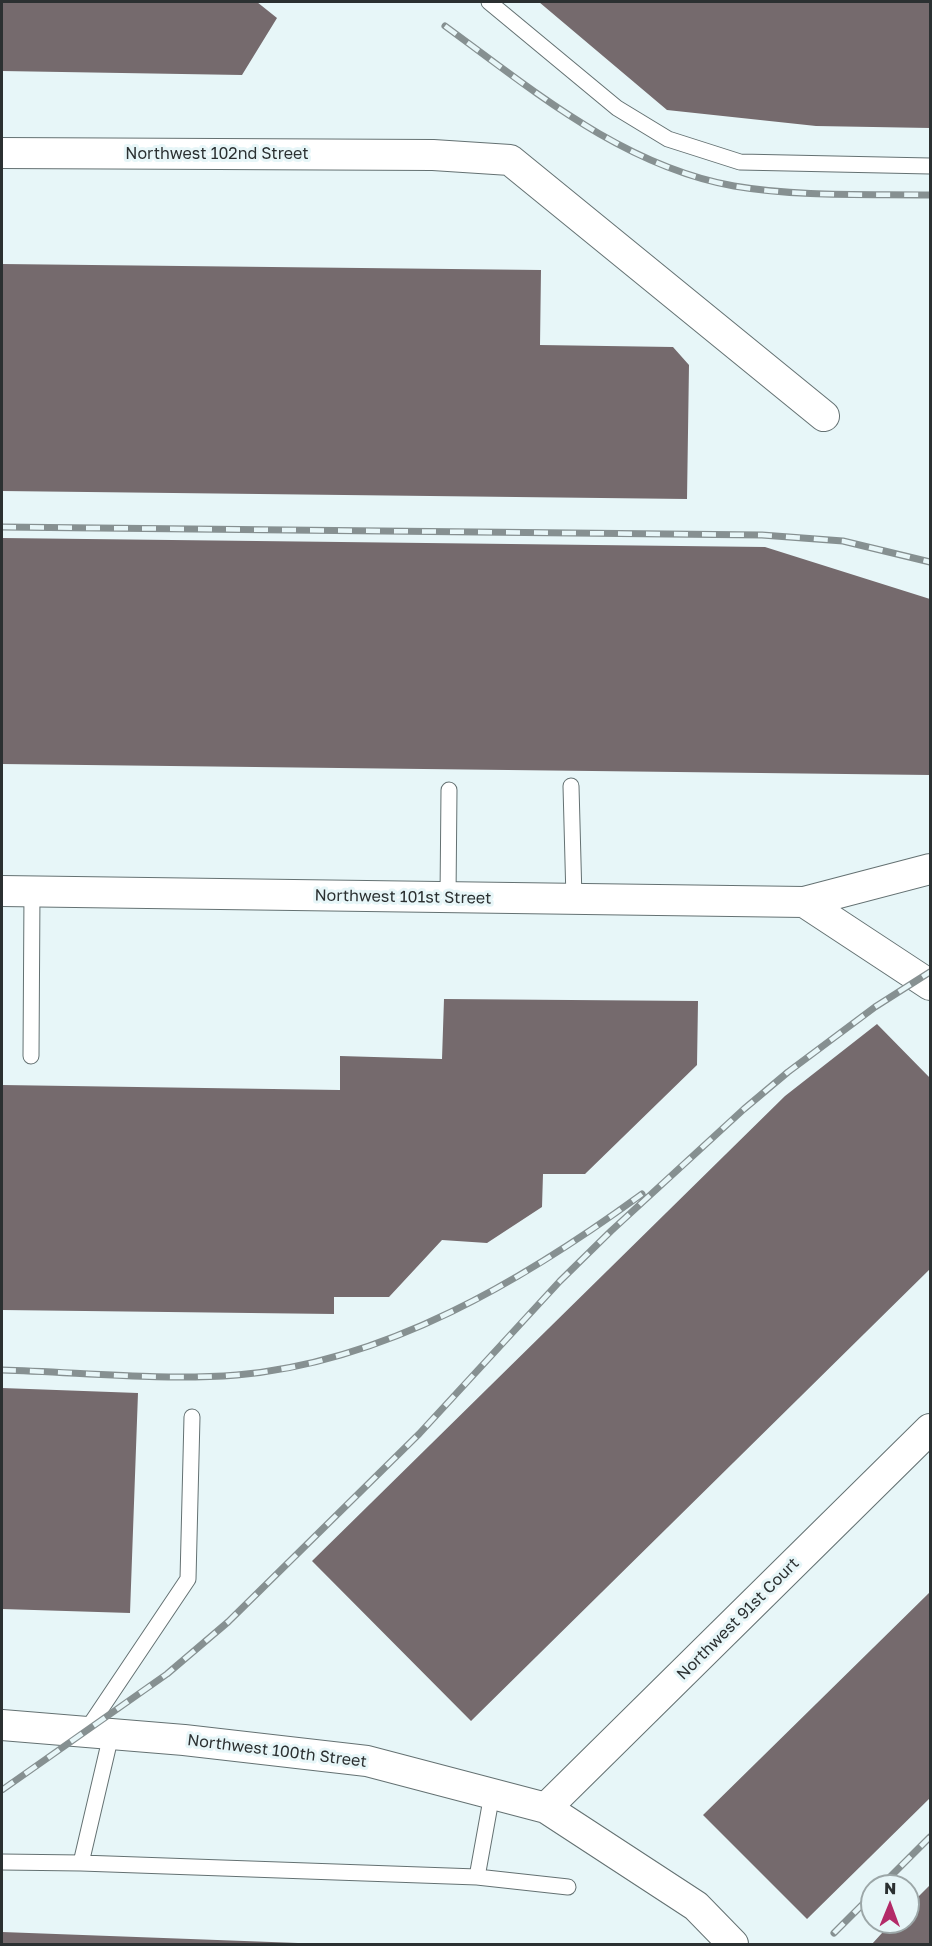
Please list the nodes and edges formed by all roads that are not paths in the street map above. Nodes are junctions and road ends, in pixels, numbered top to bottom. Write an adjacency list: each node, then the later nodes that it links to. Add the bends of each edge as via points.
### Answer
1 (489, 2): 3 (lane, via 617,108 668,140 740,162)
2 (2, 153): 4 (street, Northwest 102nd Street, via 433,155 510,160)
3 (930, 166)
4 (824, 416)
5 (571, 786): 11 (lane)
6 (449, 790): 10 (lane)
7 (930, 869): 12 (street)
8 (2, 891): 9 (street, Northwest 101st Street)
9 (32, 892): 10 (street, Northwest 101st Street); 14 (lane)
10 (448, 897): 11 (street, Northwest 101st Street)
11 (574, 899): 12 (street, Northwest 101st Street)
12 (804, 902): 13 (street)
13 (930, 985)
14 (31, 1056)
15 (192, 1417): 18 (lane, via 188,1579)
16 (930, 1429): 20 (street, Northwest 91st Court)
17 (2, 1725): 18 (street, Northwest 100th Street)
18 (98, 1733): 19 (street, Northwest 100th Street, via 367,1761); 22 (lane)
19 (492, 1794): 20 (street, Northwest 100th Street); 23 (lane)
20 (546, 1808): 25 (street, Northwest 100th Street, via 696,1906)
21 (2, 1862): 22 (lane)
22 (81, 1863): 23 (lane)
23 (477, 1877): 24 (lane)
24 (568, 1887)
25 (733, 1944)

